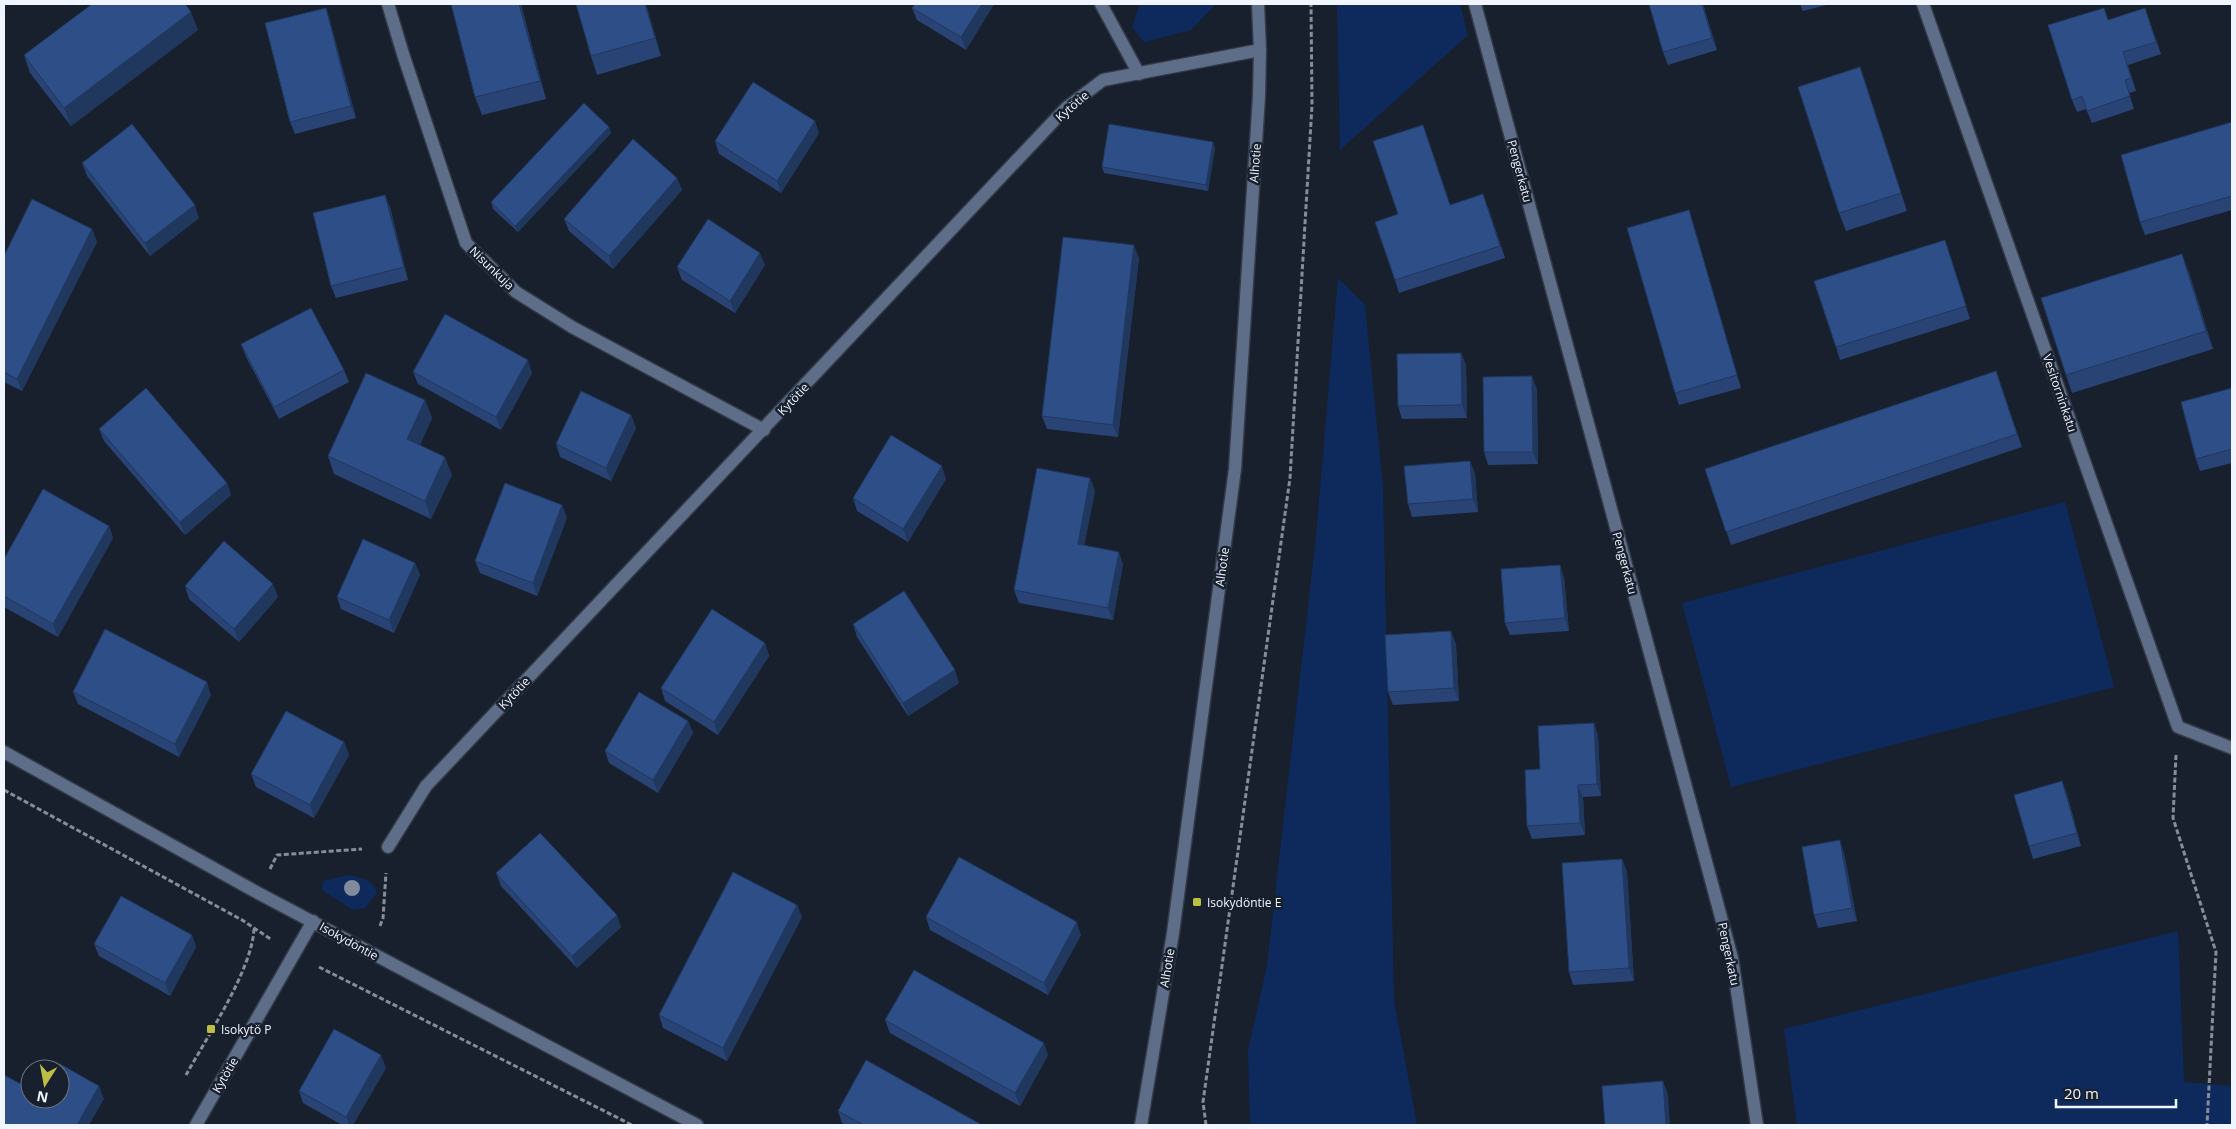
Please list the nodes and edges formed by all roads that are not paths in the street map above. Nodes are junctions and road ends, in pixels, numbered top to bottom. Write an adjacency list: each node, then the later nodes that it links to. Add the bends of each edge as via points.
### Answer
1 (388, 4): 8 (street, Nisunkuja, via 466,243 516,292)
2 (1101, 4): 7 (street)
3 (1258, 4): 6 (street, Alhotie)
4 (1476, 4): 16 (street, Pengerkatu, via 1732,958)
5 (1923, 4): 9 (street, Vesitorninkatu, via 2178,727)
6 (1260, 50): 7 (street, Kytötie); 15 (street, Alhotie, via 1235,469 1172,933)
7 (1139, 74): 8 (street, Kytötie, via 1103,80 1066,108)
8 (764, 430): 11 (street, Kytötie, via 426,786)
9 (2232, 748)
10 (4, 752): 12 (street, Isokydöntie)
11 (388, 847)
12 (313, 921): 13 (street, Kytötie); 14 (street, Isokydöntie)
13 (196, 1125)
14 (697, 1125)
15 (1141, 1125)
16 (1757, 1125)

